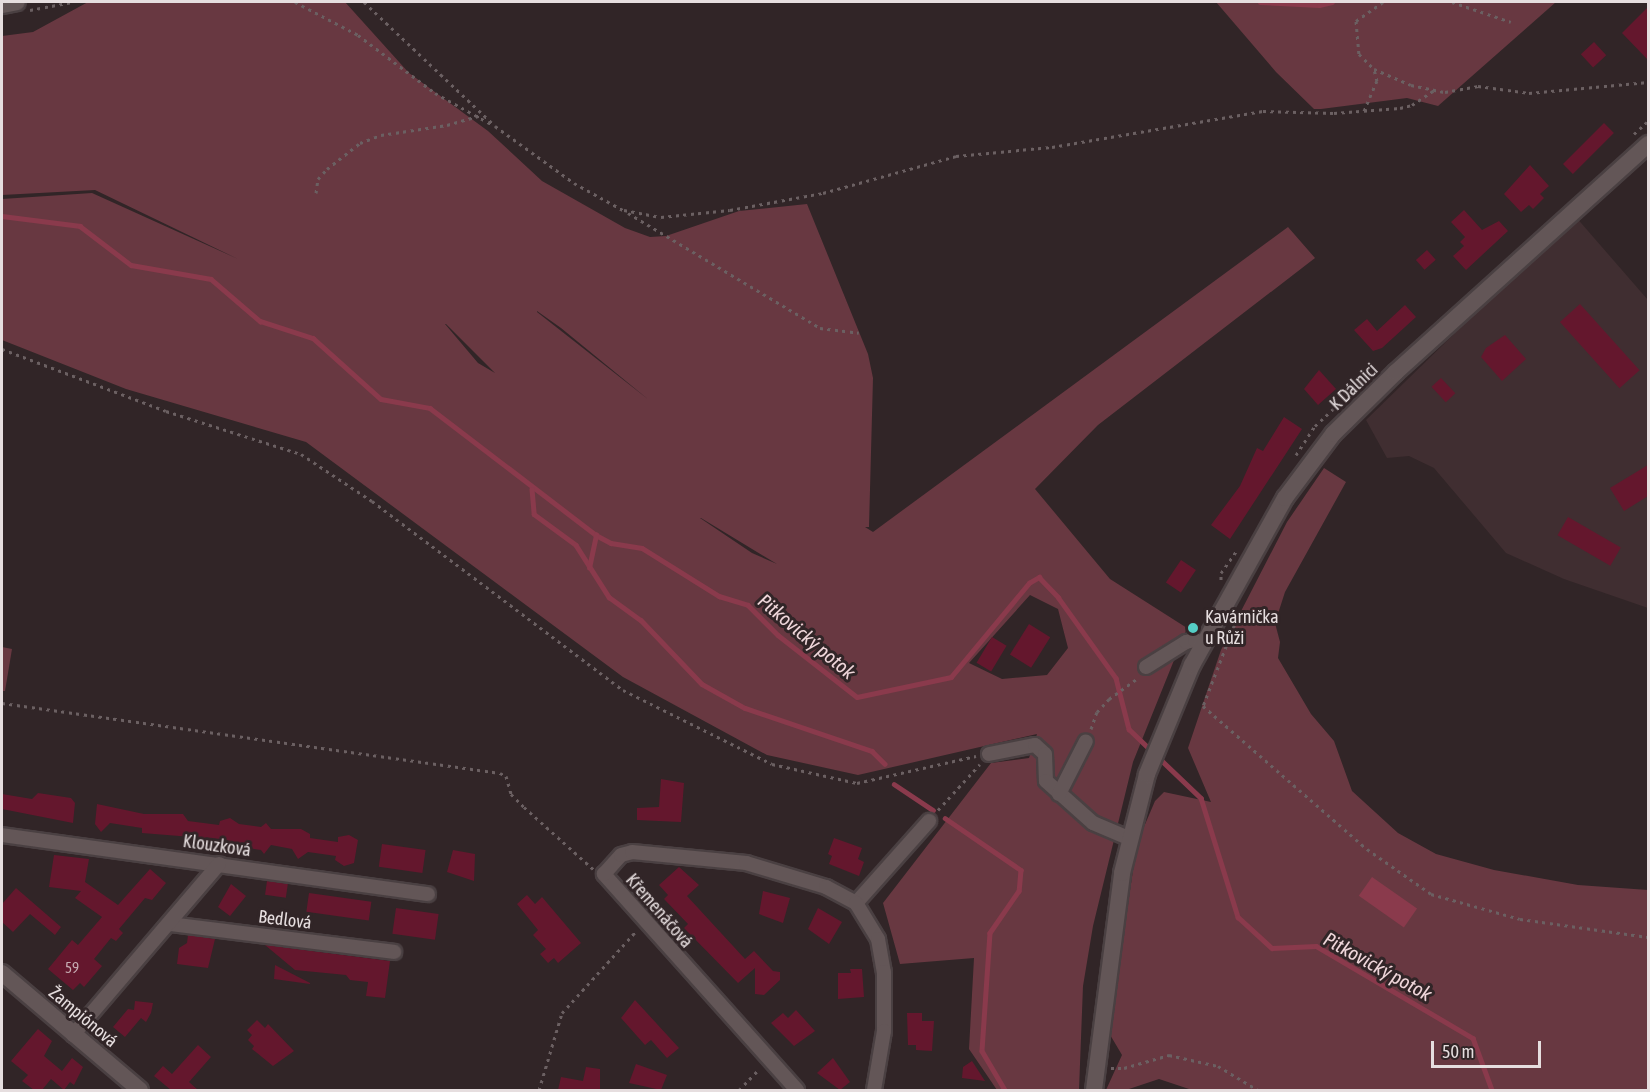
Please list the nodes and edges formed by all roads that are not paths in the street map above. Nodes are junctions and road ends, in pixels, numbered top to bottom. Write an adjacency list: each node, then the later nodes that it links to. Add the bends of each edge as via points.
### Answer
1 (1648, 144): 2 (street, K Dálnici, via 1531,247 1333,434 1285,498)
2 (1204, 645): 3 (street, via 1195,640 1186,642); 9 (street, K Dálnici, via 1167,722)
3 (1146, 667)
4 (1086, 741): 6 (street)
5 (989, 754): 6 (street, via 1035,745 1045,754 1046,782)
6 (1059, 794): 9 (street, via 1093,823)
7 (929, 821): 12 (street)
8 (2, 835): 10 (street, Klouzková)
9 (1129, 838): 20 (street, K Dálnici)
10 (219, 864): 11 (street, Klouzková); 13 (street)
11 (428, 894)
12 (856, 903): 18 (street, Křemenáčová, via 826,887 746,863 674,854 621,855 604,874); 19 (street, via 878,939 884,972 884,1031)
13 (170, 924): 14 (street, Bedlová); 16 (street)
14 (394, 952)
15 (2, 973): 16 (street, Žampiónová)
16 (73, 1035): 17 (street, Žampiónová)
17 (140, 1090)
18 (797, 1090)
19 (874, 1090)
20 (1094, 1090)

